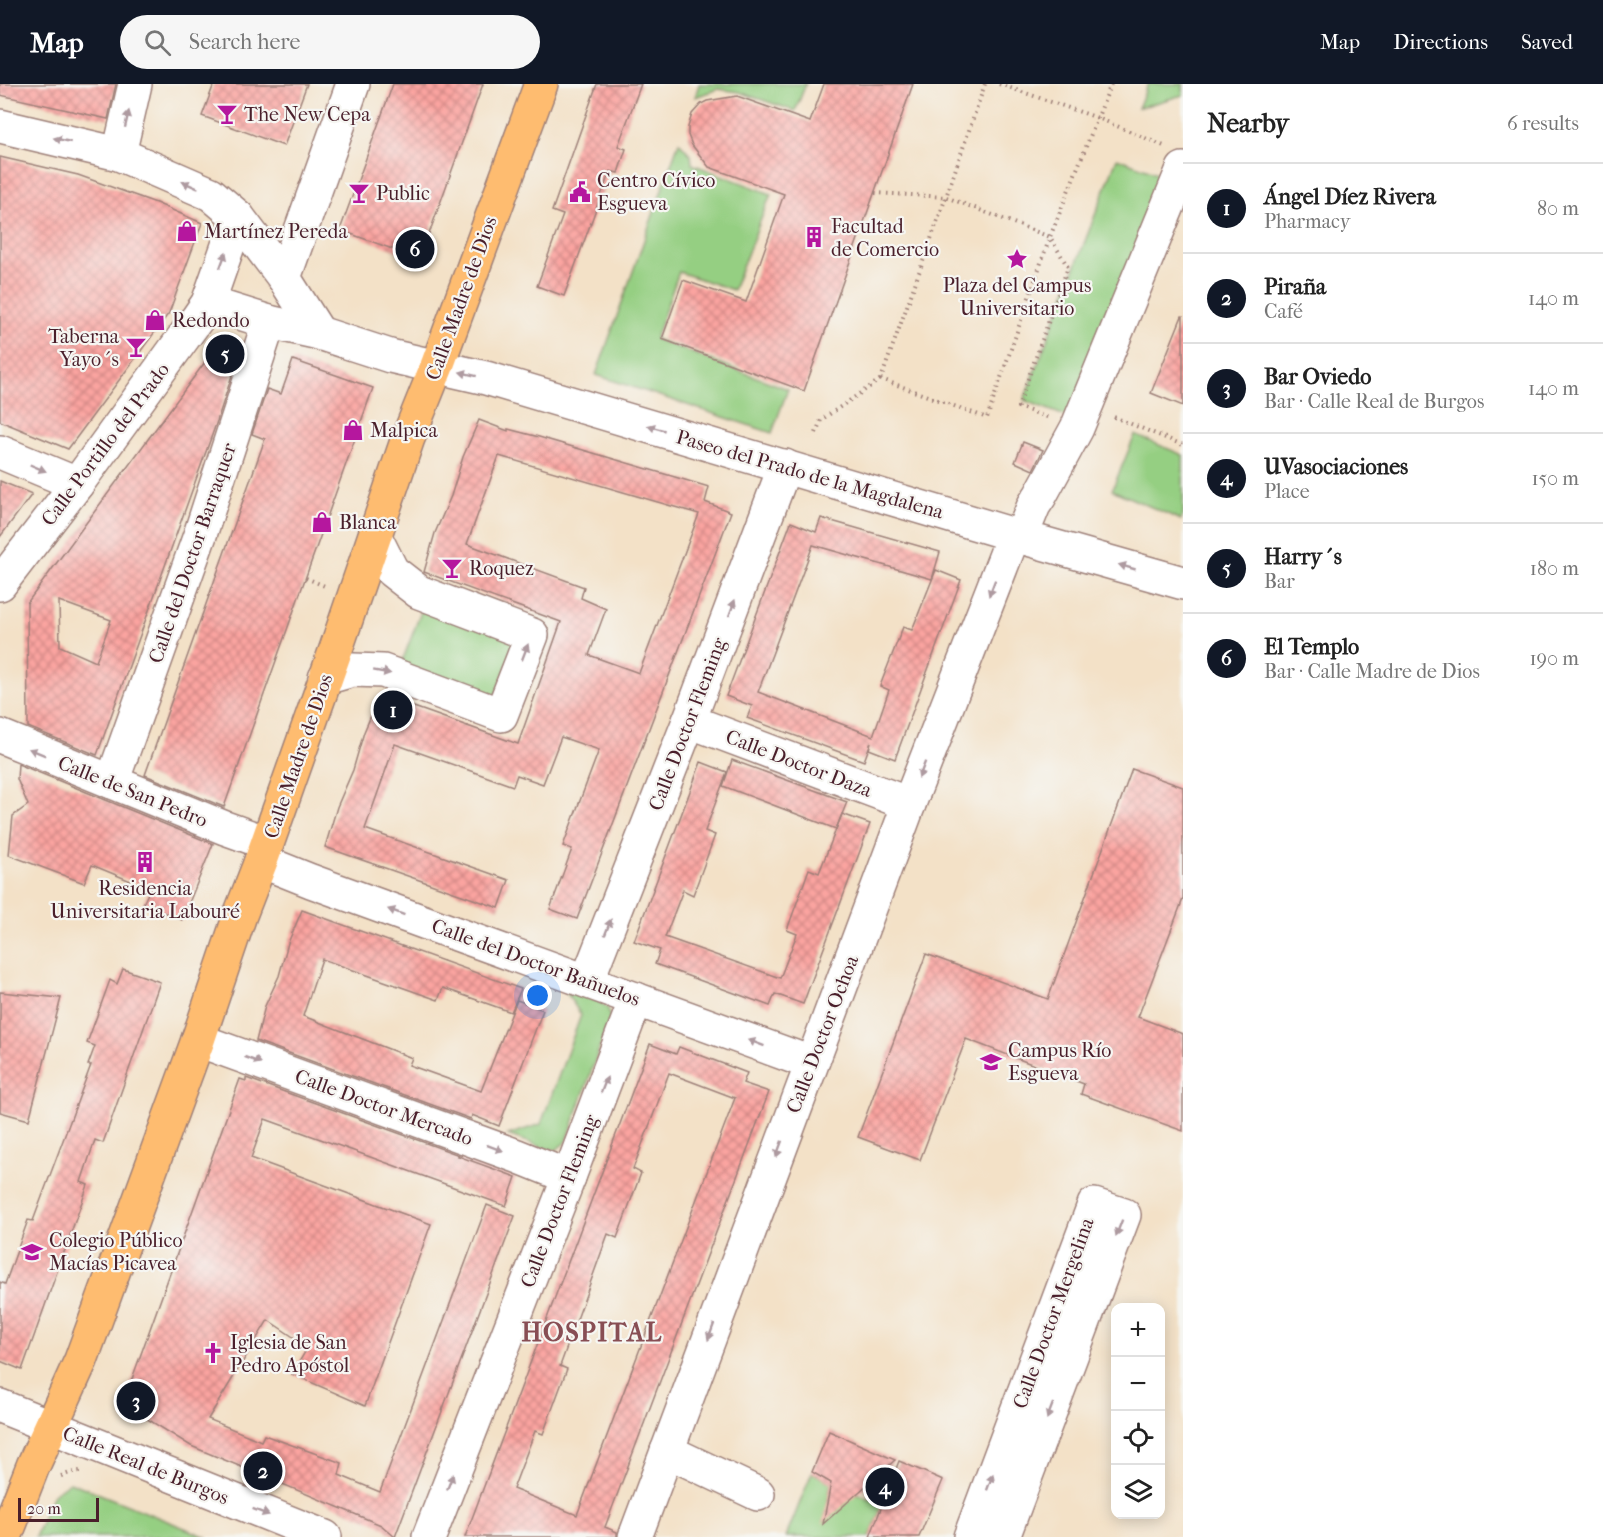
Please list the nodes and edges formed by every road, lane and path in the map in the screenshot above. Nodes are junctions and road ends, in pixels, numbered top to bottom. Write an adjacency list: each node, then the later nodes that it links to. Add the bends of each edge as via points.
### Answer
1 (135, 84): 10 (street, one-way to 1)
2 (353, 84): 16 (street)
3 (541, 84): 20 (main road, Calle Madre de Dios)
4 (985, 84): 13 (path)
5 (999, 84): 7 (path)
6 (1111, 84): 7 (path)
7 (1098, 118): 9 (path); 15 (path)
8 (0, 126): 10 (street, one-way to 8)
9 (1142, 136)
10 (119, 153): 14 (street, one-way to 10, via 211,194)
11 (1183, 170): 29 (street, via 1077,428)
12 (875, 193): 13 (path)
13 (946, 196): 15 (path); 21 (path)
14 (238, 218): 16 (street); 17 (street, Calle Portillo del Prado, one-way to 14)
15 (1050, 237): 21 (path, via 987,418); 22 (path, via 1068,267)
16 (284, 278): 19 (street)
17 (208, 303): 18 (street, Paseo del Prado de la Magdalena); 28 (street, Calle Portillo del Prado)
18 (269, 322): 19 (street, Paseo del Prado de la Magdalena); 36 (street, Calle del Doctor Barraquer, via 200,535)
19 (319, 333): 20 (street, Paseo del Prado de la Magdalena, via 390,356)
20 (437, 366): 27 (street, Paseo del Prado de la Magdalena, one-way to 20); 30 (main road, Calle Madre de Dios)
21 (881, 379): 24 (path, via 821,420)
22 (1018, 407)
23 (1108, 415): 25 (path)
24 (816, 434)
25 (1183, 445)
26 (0, 452): 28 (street, one-way to 28)
27 (785, 466): 29 (street, Paseo del Prado de la Magdalena); 34 (street, Calle Doctor Fleming, one-way to 27)
28 (77, 484): 32 (street, Calle Portillo del Prado)
29 (1017, 535): 31 (street, Paseo del Prado de la Magdalena, one-way to 29); 37 (street, Calle Doctor Ochoa, one-way to 37)
30 (375, 537): 33 (main road, Calle Madre de Dios); 33 (street, one-way to 30, via 353,670 383,671 501,715 531,635 419,592 392,571)
31 (1183, 583)
32 (0, 584)
33 (325, 678): 38 (main road, Calle Madre de Dios)
34 (689, 721): 37 (street, Calle Doctor Daza); 39 (street, Calle Doctor Fleming, one-way to 34)
35 (0, 736): 36 (street, Calle de San Pedro, one-way to 35)
36 (112, 782): 38 (street, Calle de San Pedro, via 225,828)
37 (909, 804): 42 (street, Calle Doctor Ochoa)
38 (264, 852): 39 (street, Calle del Doctor Bañuelos, one-way to 38, via 311,881); 41 (main road, Calle Madre de Dios)
39 (587, 981): 40 (street, Calle del Doctor Bañuelos)
40 (636, 999): 42 (street, Calle del Doctor Bañuelos, one-way to 40); 43 (street, Calle Doctor Fleming, one-way to 40)
41 (198, 1040): 43 (street, Calle Doctor Mercado, one-way to 43); 45 (main road, Calle Madre de Dios, via 81,1360)
42 (811, 1063): 46 (street, Calle Doctor Ochoa, one-way to 46)
43 (569, 1177): 52 (street, Calle Doctor Fleming, one-way to 43)
44 (0, 1406): 45 (street, Calle Real de Burgos)
45 (51, 1426): 48 (main road, Calle Madre de Dios); 51 (street, Calle Real de Burgos, one-way to 51)
46 (667, 1451): 49 (street); 53 (street, Calle Doctor Ochoa)
47 (86, 1471): 48 (path, via 65,1474 49,1486)
48 (28, 1478): 50 (main road, Calle Madre de Dios)
49 (758, 1494)
50 (5, 1537)
51 (326, 1537)
52 (429, 1537)
53 (635, 1537)
54 (970, 1537): 55 (street, Calle Doctor Mergelina, one-way to 55, via 1094,1205 1124,1215)
55 (1003, 1537)

